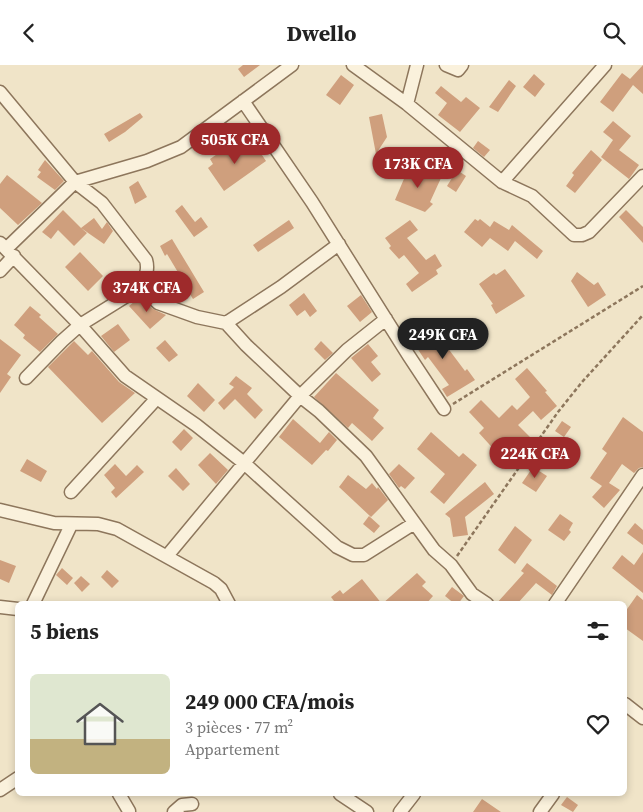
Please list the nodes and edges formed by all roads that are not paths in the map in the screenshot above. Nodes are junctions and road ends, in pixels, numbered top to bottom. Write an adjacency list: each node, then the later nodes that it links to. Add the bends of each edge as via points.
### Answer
1 (292, 65): 8 (street)
2 (354, 65): 9 (street)
3 (417, 65): 9 (street)
4 (446, 65): 5 (street, via 458,70)
5 (462, 65)
6 (605, 65): 11 (street)
7 (0, 92): 12 (street)
8 (243, 101): 12 (street, via 181,147 147,161); 13 (street)
9 (407, 104): 11 (street)
10 (643, 176): 11 (street, via 589,232 582,235 574,235 532,196)
11 (502, 181)
12 (75, 182): 14 (street); 16 (street, via 102,203 146,260 147,273)
13 (339, 244): 17 (street); 18 (street)
14 (7, 249): 15 (street); 19 (street)
15 (0, 271)
16 (141, 287): 18 (street, via 158,303); 19 (street)
17 (386, 319): 21 (street); 23 (street)
18 (226, 323): 21 (street)
19 (80, 325): 20 (street); 22 (street, via 125,376)
20 (26, 378)
21 (300, 396): 24 (street); 28 (street, via 366,456)
22 (157, 398): 24 (street); 26 (street)
23 (444, 409)
24 (244, 463): 28 (street, via 337,547 353,555 364,555); 30 (street)
25 (643, 475): 36 (street)
26 (71, 492)
27 (0, 510): 29 (street)
28 (413, 524): 31 (street, via 451,565)
29 (71, 525): 30 (street, via 98,524 116,529); 32 (street)
30 (167, 556): 33 (street, via 214,583)
31 (472, 594): 34 (street); 35 (street)
32 (34, 601)
33 (227, 601)
34 (466, 601)
35 (482, 601)
36 (557, 601)
37 (0, 607): 38 (street)
38 (15, 609)
39 (627, 706): 40 (street)
40 (643, 718)
41 (15, 779): 42 (street)
42 (1, 786)
43 (119, 796): 49 (street)
44 (131, 796): 49 (street)
45 (343, 796): 51 (street)
46 (412, 796): 52 (street)
47 (552, 796): 53 (street)
48 (192, 805): 50 (street, via 182,805)
49 (130, 811)
50 (174, 812)
51 (367, 812)
52 (400, 812)
53 (540, 812)

